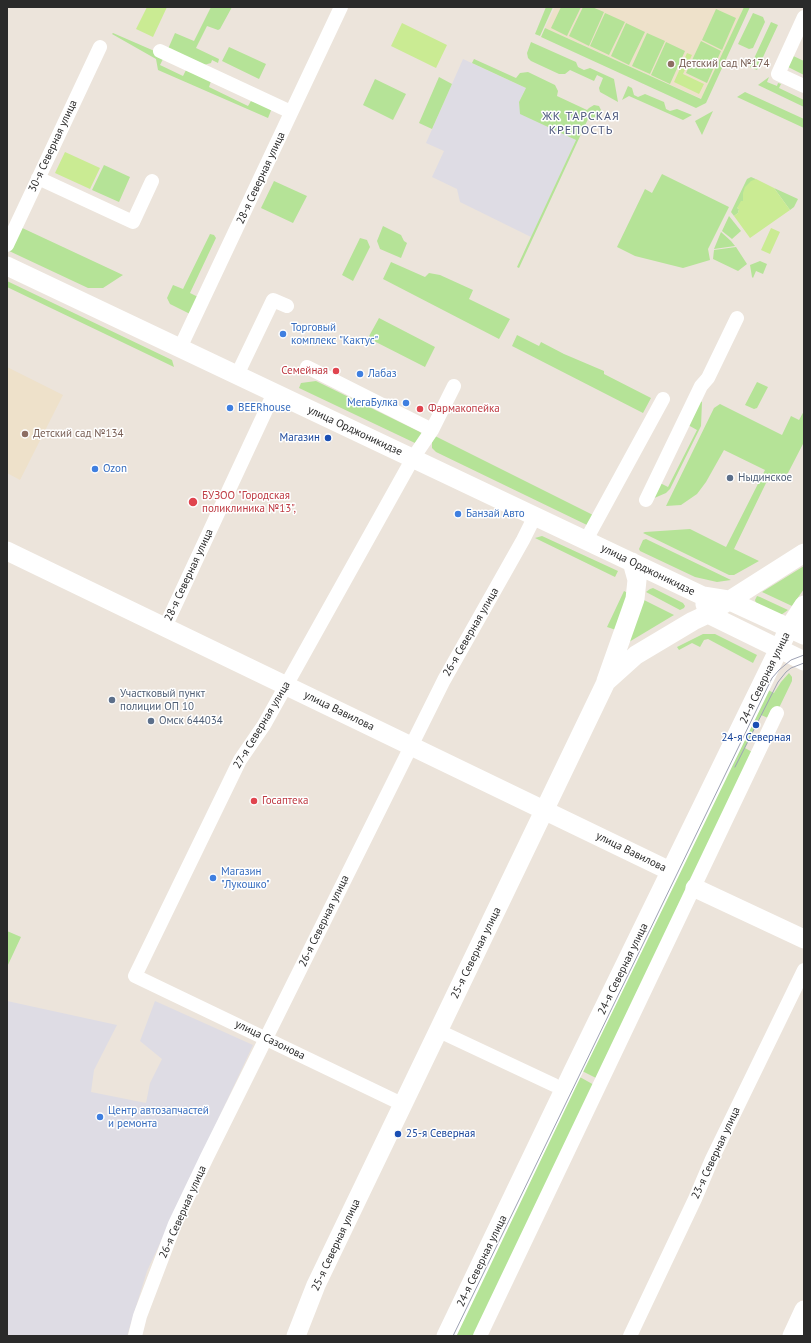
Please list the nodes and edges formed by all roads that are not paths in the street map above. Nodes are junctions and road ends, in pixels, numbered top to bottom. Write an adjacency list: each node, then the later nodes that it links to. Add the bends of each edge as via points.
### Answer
1 (341, 7): 6 (street, 28-я Северная улица)
2 (804, 17): 5 (street, via 778,74)
3 (100, 47): 7 (street, 30-я Северная улица)
4 (160, 50): 6 (street)
5 (804, 86)
6 (291, 112): 13 (street, 28-я Северная улица)
7 (38, 178): 8 (street, via 133,222); 9 (street, 30-я Северная улица)
8 (152, 181)
9 (7, 245)
10 (7, 266): 13 (main road, улица Орджоникидзе)
11 (287, 306): 15 (street, via 273,300)
12 (737, 318): 21 (street)
13 (180, 348): 15 (main road, улица Орджоникидзе)
14 (307, 367): 19 (street)
15 (237, 375): 17 (main road, улица Орджоникидзе)
16 (454, 386): 19 (street, 27-я Северная улица)
17 (274, 393): 20 (main road, улица Орджоникидзе); 30 (street, 28-я Северная улица)
18 (663, 399): 23 (street)
19 (432, 430): 20 (street, 27-я Северная улица)
20 (413, 458): 22 (main road, улица Орджоникидзе); 35 (street, 27-я Северная улица)
21 (646, 500)
22 (535, 516): 23 (main road, улица Орджоникидзе); 37 (street, 26-я Северная улица)
23 (586, 540): 26 (main road, улица Орджоникидзе)
24 (7, 551): 30 (main road, улица Вавилова)
25 (804, 552): 27 (main road)
26 (632, 562): 28 (main road, улица Орджоникидзе); 34 (main road, via 637,580 635,599)
27 (728, 600): 28 (main road, улица Орджоникидзе); 31 (main road, улица Орджоникидзе)
28 (706, 605): 32 (main road, улица Орджоникидзе); 34 (main road, 25-я Северная улица, via 693,621 636,655)
29 (804, 605): 31 (main road, 24-я Северная улица)
30 (165, 627): 35 (main road, улица Вавилова)
31 (796, 631): 32 (main road, 24-я Северная улица)
32 (779, 649): 33 (main road, улица Орджоникидзе); 39 (main road, 24-я Северная улица)
33 (804, 661)
34 (606, 682): 38 (main road, 25-я Северная улица)
35 (286, 686): 37 (main road, улица Вавилова); 43 (street, 27-я Северная улица, via 240,760)
36 (777, 713): 40 (street)
37 (410, 746): 38 (main road, улица Вавилова); 45 (street, 26-я Северная улица)
38 (544, 810): 39 (main road, улица Вавилова); 44 (main road, 25-я Северная улица)
39 (670, 871): 51 (main road, 24-я Северная улица)
40 (695, 888): 41 (main road); 52 (street, via 578,1127)
41 (804, 939)
42 (804, 970): 53 (street, 23-я Северная улица)
43 (135, 976): 45 (street, улица Сазонова)
44 (439, 1031): 46 (street); 47 (main road, 25-я Северная улица)
45 (266, 1039): 47 (street, улица Сазонова); 49 (street, 26-я Северная улица, via 175,1224 140,1316)
46 (554, 1085)
47 (404, 1105): 50 (main road, 25-я Северная улица, via 316,1286)
48 (804, 1310): 54 (main road)
49 (135, 1336)
50 (296, 1336)
51 (446, 1336)
52 (480, 1336)
53 (630, 1336)
54 (792, 1336)

